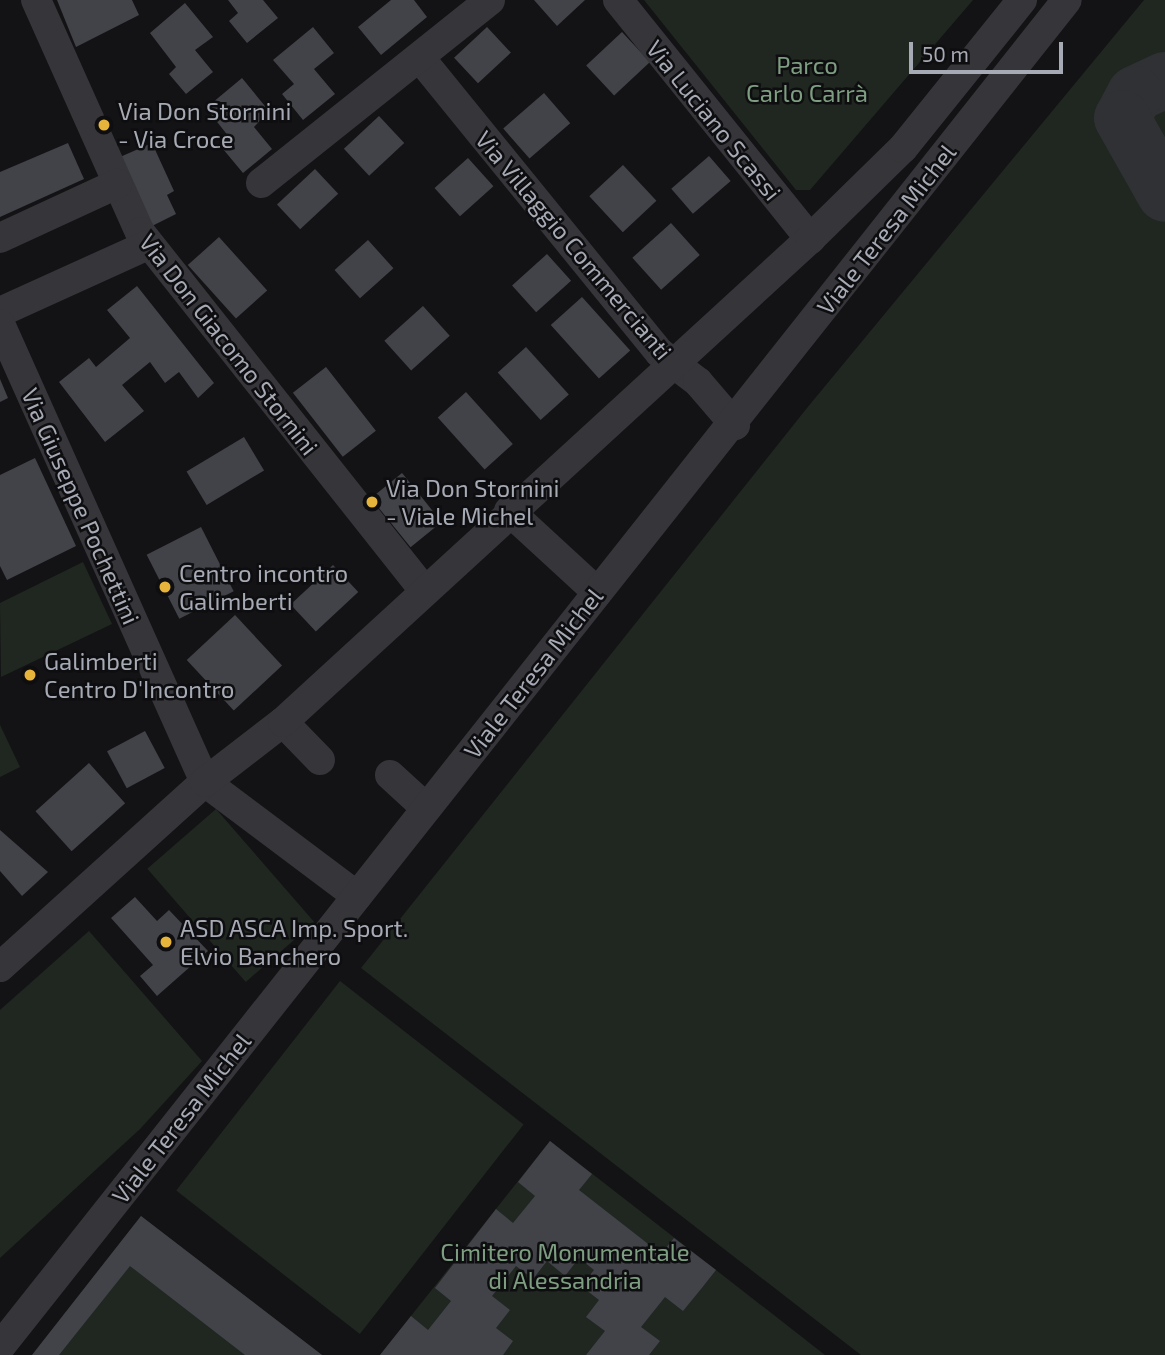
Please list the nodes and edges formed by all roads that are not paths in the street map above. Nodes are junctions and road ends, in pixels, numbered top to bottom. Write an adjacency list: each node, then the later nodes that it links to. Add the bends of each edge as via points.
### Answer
1 (36, 0): 8 (street, Via Don Giacomo Stornini)
2 (489, 0): 6 (street)
3 (618, 0): 10 (street, Via Luciano Scassi)
4 (1022, 0): 10 (street, Viale Teresa Michel, via 903,148)
5 (1067, 0): 15 (street, Viale Teresa Michel)
6 (420, 58): 7 (street); 14 (street, Via Villaggio Commercianti)
7 (261, 183)
8 (117, 184): 9 (street); 11 (street, Via Don Giacomo Stornini)
9 (0, 238)
10 (810, 239): 14 (street, Viale Teresa Michel)
11 (148, 245): 12 (street); 17 (street, Via Don Giacomo Stornini)
12 (0, 312)
13 (0, 324): 22 (street, Via Giuseppe Pochettini)
14 (673, 364): 15 (street, Via Villaggio Commercianti); 16 (street, Viale Teresa Michel)
15 (735, 425): 18 (street, Viale Teresa Michel)
16 (509, 511): 17 (street, Viale Teresa Michel); 18 (street)
17 (424, 590): 19 (street, Viale Teresa Michel)
18 (597, 592): 23 (street, Viale Teresa Michel)
19 (283, 722): 20 (street); 22 (street, Viale Teresa Michel)
20 (320, 760)
21 (390, 775): 23 (street)
22 (205, 782): 24 (street, Via Giuseppe Pochettini); 25 (street, Viale Teresa Michel)
23 (426, 808): 24 (street, Viale Teresa Michel)
24 (357, 896): 26 (street, Viale Teresa Michel)
25 (0, 967)
26 (0, 1347)

